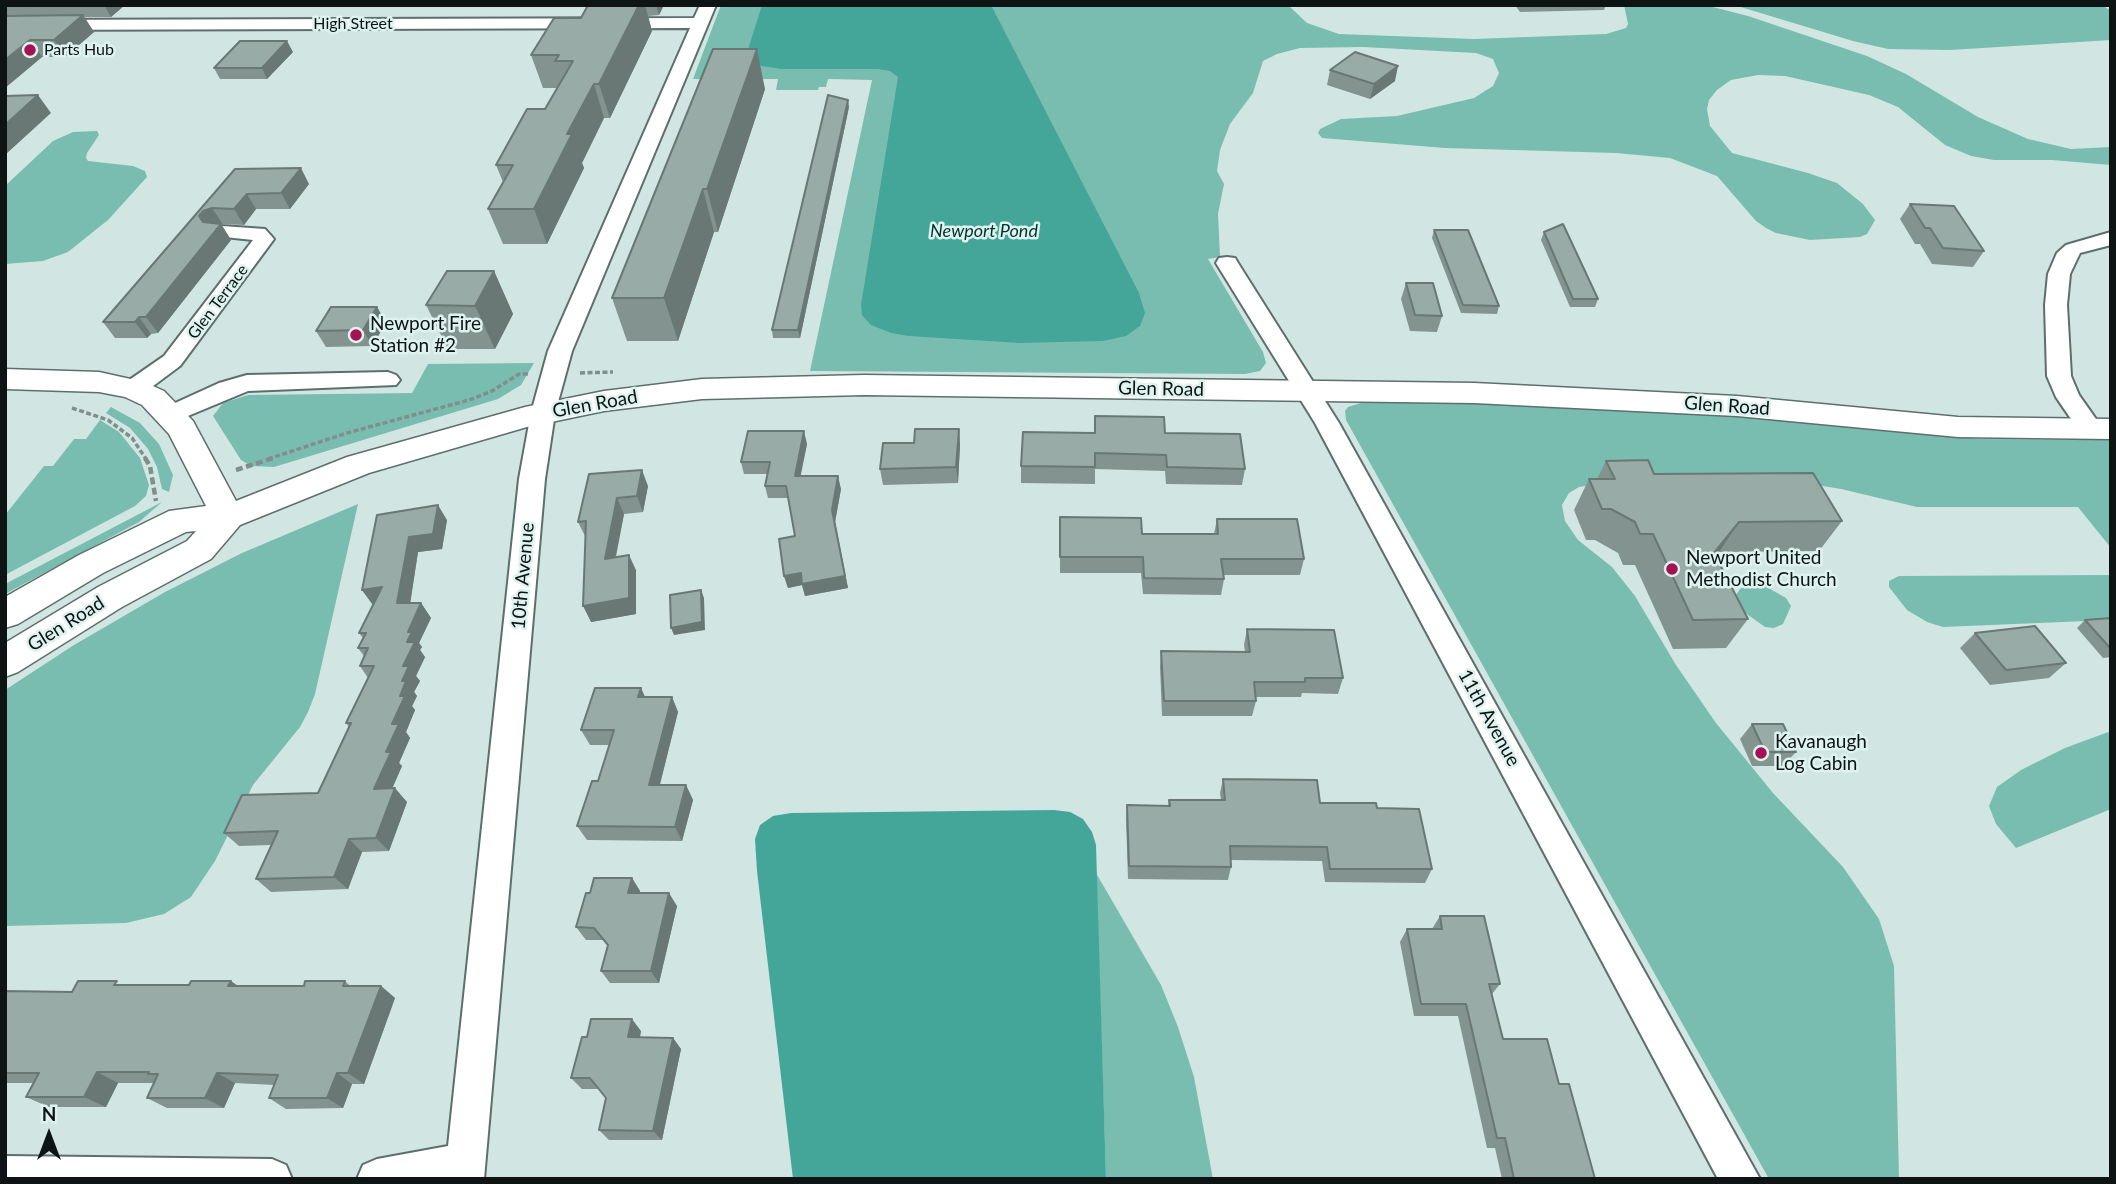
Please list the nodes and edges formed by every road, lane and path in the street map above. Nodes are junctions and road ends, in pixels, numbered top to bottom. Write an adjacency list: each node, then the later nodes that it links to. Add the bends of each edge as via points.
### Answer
1 (225, 5): 3 (street)
2 (704, 14): 3 (street, High Street); 14 (street, 10th Avenue, via 560,351)
3 (204, 24): 4 (street, High Street)
4 (5, 25)
5 (222, 232): 11 (street, Glen Terrace, via 258,233 264,239 172,361)
6 (2111, 238): 16 (street, via 2073,249 2064,258 2056,305 2059,376 2068,397)
7 (1227, 262): 12 (street, 11th Avenue)
8 (519, 374): 17 (path, via 469,400)
9 (5, 379): 11 (street, via 77,380)
10 (388, 380): 15 (street, via 247,383)
11 (133, 389): 15 (street)
12 (1307, 390): 14 (street, Glen Road, via 756,386 651,394); 16 (street, Glen Road, via 1687,403 1927,426); 26 (street, 11th Avenue)
13 (65, 406): 18 (path, via 108,420 132,439 150,466)
14 (542, 412): 19 (street, Glen Road, via 368,462); 22 (street, 10th Avenue)
15 (171, 415): 19 (street, via 191,443)
16 (2101, 429)
17 (257, 461)
18 (156, 501)
19 (228, 517): 20 (street, Glen Road, via 181,520 91,564); 21 (street, Glen Road, via 200,550 110,597)
20 (5, 614)
21 (5, 662)
22 (465, 1170): 25 (street)
23 (5, 1176): 24 (street)
24 (272, 1179)
25 (377, 1179)
26 (1740, 1179)

